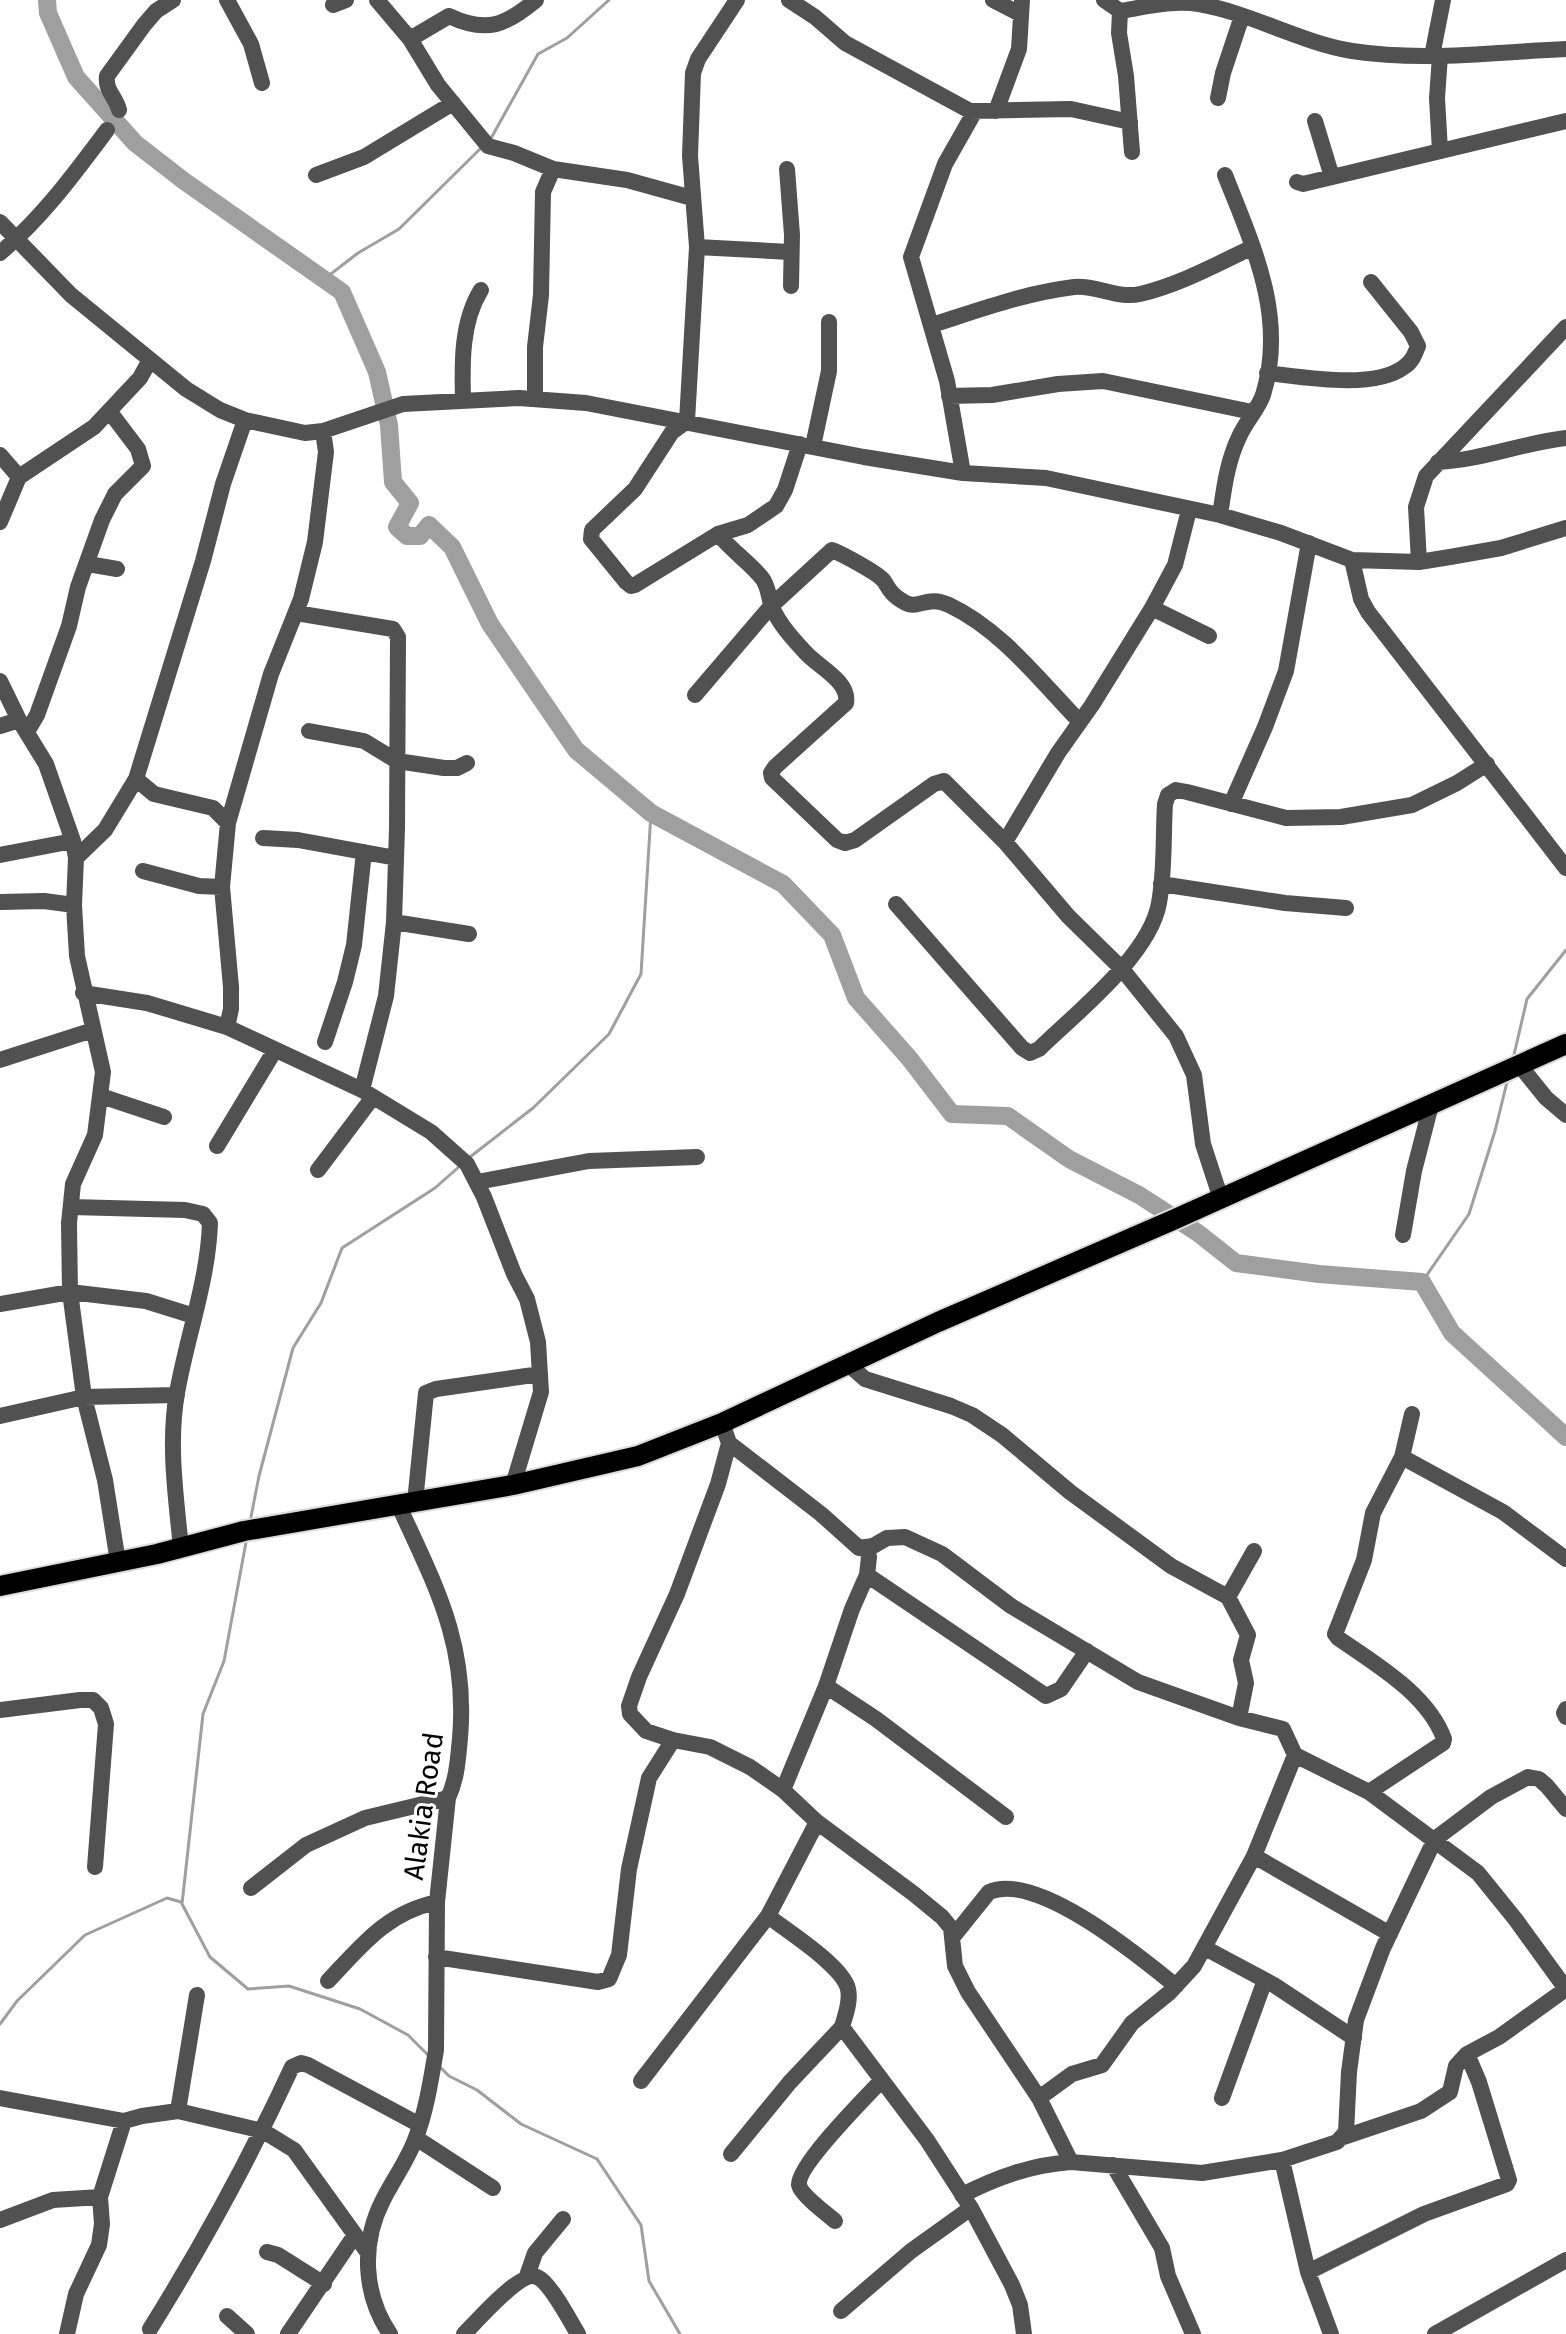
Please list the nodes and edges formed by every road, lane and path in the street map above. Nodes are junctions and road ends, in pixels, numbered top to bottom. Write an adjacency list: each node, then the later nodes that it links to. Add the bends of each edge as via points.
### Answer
1 (173, 0): 20 (street, via 156,11 107,76 109,94)
2 (227, 0): 17 (street, via 251,44)
3 (377, 0): 14 (street)
4 (536, 0): 11 (street, via 498,25 468,25)
5 (737, 0): 35 (street, via 693,73)
6 (789, 0): 21 (street, via 845,43)
7 (993, 0): 10 (street)
8 (1104, 0): 12 (street)
9 (1443, 0): 16 (street)
10 (1021, 7): 22 (street, via 1019,49)
11 (448, 8): 14 (street)
12 (1120, 11): 13 (street, via 1198,3); 25 (street)
13 (1242, 16): 16 (street, via 1320,44); 18 (street)
14 (410, 39): 19 (street)
15 (1566, 49): 16 (street)
16 (1436, 56): 27 (street)
17 (262, 83)
18 (1218, 98)
19 (453, 103): 29 (street, via 486,144); 31 (street, via 364,157)
20 (119, 110)
21 (975, 111): 22 (street); 46 (street, via 945,164 911,257)
22 (996, 111): 25 (street, via 1071,109)
23 (1315, 121): 33 (street)
24 (1566, 121): 27 (street)
25 (1130, 122): 28 (street)
26 (107, 130): 37 (street)
27 (1440, 151): 33 (street)
28 (1132, 152)
29 (553, 169): 35 (street, via 627,180); 51 (street, via 543,192)
30 (787, 169): 40 (street)
31 (316, 175)
32 (1225, 175): 39 (street)
33 (1332, 177): 34 (street)
34 (1297, 182)
35 (692, 198): 38 (street)
36 (0, 222): 37 (street)
37 (18, 239): 41 (street); 48 (street, via 71,295)
38 (697, 247): 40 (street); 56 (street)
39 (1253, 247): 46 (street, via 1137,295 1078,287 1034,293); 49 (street, via 1270,306)
40 (790, 252): 43 (street)
41 (0, 253)
42 (1371, 282): 49 (street, via 1418,346 1404,368 1358,379)
43 (791, 286)
44 (481, 290): 52 (street, via 461,355)
45 (829, 322): 59 (street, via 829,371)
46 (932, 325): 50 (street)
47 (1566, 327): 61 (street)
48 (150, 360): 53 (street); 55 (street, via 186,389)
49 (1267, 373): 54 (street, via 1261,401)
50 (949, 396): 54 (street, via 1103,381); 62 (street)
51 (535, 399): 52 (street); 56 (street)
52 (463, 400): 57 (street, via 387,408)
53 (110, 412): 63 (street); 72 (street, via 138,449 143,466 115,494)
54 (1252, 412): 65 (street, via 1233,450)
55 (245, 420): 57 (street, via 305,433); 87 (street)
56 (687, 421): 59 (street); 68 (street, via 672,432 635,489 592,530 591,539 631,586)
57 (323, 431): 76 (street, via 326,452 315,542)
58 (1566, 438): 61 (street, via 1467,461)
59 (807, 445): 62 (street); 68 (street, via 776,506 748,525)
60 (0, 455): 63 (street)
61 (1438, 462): 71 (street, via 1426,476 1416,507)
62 (963, 473): 64 (street, via 1046,478)
63 (19, 477): 66 (street)
64 (1189, 510): 65 (street); 75 (street, via 1175,565)
65 (1220, 515): 69 (street)
66 (0, 522)
67 (1566, 528): 71 (street, via 1501,548)
68 (718, 534): 74 (street, via 766,584)
69 (1309, 543): 70 (street); 88 (street, via 1286,671)
70 (1352, 560): 71 (street); 86 (street, via 1368,612)
71 (1419, 562)
72 (88, 564): 73 (street); 82 (street, via 37,715)
73 (117, 569)
74 (771, 606): 79 (street); 80 (street, via 832,550 883,580 891,594 908,605 939,600 972,616); 91 (street, via 805,653 847,696 846,703 775,767 772,778 845,843 944,781)
75 (1152, 608): 77 (street); 80 (street)
76 (296, 613): 84 (street, via 393,629 398,637); 89 (street, via 271,674)
77 (1209, 636)
78 (0, 681): 82 (street)
79 (695, 695)
80 (1080, 722): 91 (street)
81 (0, 726): 82 (street)
82 (23, 726): 92 (street, via 46,764)
83 (309, 731): 84 (street, via 364,741)
84 (397, 761): 85 (street, via 444,768); 95 (street)
85 (467, 763)
86 (1487, 764): 88 (street, via 1412,805 1363,815 1286,818); 96 (street)
87 (136, 779): 89 (street, via 154,794 213,808); 92 (street, via 105,830)
88 (1231, 804): 98 (street, via 1176,790 1168,795)
89 (228, 823): 99 (street)
90 (263, 838): 93 (street)
91 (1005, 842): 106 (street)
92 (75, 850): 94 (street); 102 (street)
93 (364, 852): 95 (street); 110 (street, via 354,945)
94 (0, 855)
95 (396, 858): 104 (street)
96 (1566, 868)
97 (143, 871): 99 (street)
98 (1161, 884): 103 (street); 106 (street, via 1154,920)
99 (222, 887): 108 (street, via 230,968)
100 (0, 902): 102 (street)
101 (896, 904): 106 (street, via 1030,1053)
102 (74, 905): 107 (street)
103 (1346, 908)
104 (394, 922): 105 (street); 115 (street)
105 (469, 934)
106 (1122, 969): 124 (street, via 1188,1058 1203,1144)
107 (83, 993): 108 (street, via 147,1003); 109 (street)
108 (227, 1027): 112 (street)
109 (93, 1030): 113 (street); 116 (street, via 101,1058)
110 (325, 1042)
111 (1566, 1044): 114 (main road)
112 (275, 1050): 115 (street); 120 (street)
113 (0, 1060)
114 (1513, 1070): 117 (main road); 118 (street)
115 (367, 1094): 122 (street); 123 (street, via 431,1132)
116 (101, 1096): 119 (street); 125 (street, via 95,1135 73,1184)
117 (1431, 1105): 124 (main road); 126 (street)
118 (1566, 1115)
119 (164, 1117)
120 (217, 1146)
121 (697, 1157): 123 (street)
122 (318, 1170)
123 (473, 1173): 131 (street, via 527,1299)
124 (1221, 1199): 130 (main road)
125 (71, 1207): 127 (street); 129 (street, via 203,1214 210,1223 210,1237)
126 (1403, 1235)
127 (70, 1292): 128 (street); 129 (street, via 146,1301); 133 (street)
128 (0, 1304)
129 (194, 1316): 132 (street)
130 (848, 1364): 136 (main road); 148 (street, via 865,1379 972,1415 1160,1558)
131 (540, 1374): 139 (street, via 538,1406); 140 (street, via 426,1393)
132 (177, 1395): 133 (street); 141 (street, via 174,1472)
133 (84, 1397): 135 (street); 145 (street)
134 (1412, 1414): 138 (street)
135 (0, 1416)
136 (722, 1423): 137 (street); 139 (main road, via 638,1456)
137 (729, 1443): 142 (street, via 859,1548); 155 (street, via 677,1594 629,1706 634,1721 646,1731)
138 (1402, 1457): 144 (street, via 1503,1512); 158 (street, via 1373,1513 1364,1560 1335,1634 1402,1683 1436,1721 1444,1739)
139 (513, 1485): 140 (main road)
140 (406, 1503): 141 (main road, via 250,1530); 159 (street, Alakia Road, via 455,1644 461,1723)
141 (181, 1548): 145 (main road)
142 (867, 1548): 146 (street); 149 (street, via 898,1536 942,1554 1011,1606)
143 (1254, 1551): 148 (street)
144 (1566, 1559)
145 (118, 1562): 147 (main road)
146 (867, 1575): 149 (street, via 1046,1696 1061,1689); 150 (street)
147 (0, 1586)
148 (1228, 1597): 154 (street, via 1248,1635 1241,1660 1246,1683)
149 (1087, 1651): 154 (street, via 1138,1682)
150 (826, 1686): 157 (street); 161 (street)
151 (1566, 1709): 153 (street)
152 (0, 1710): 165 (street, via 80,1700 93,1700 101,1708 106,1724)
153 (1566, 1717)
154 (1239, 1718): 156 (street, via 1283,1729)
155 (673, 1740): 157 (street, via 710,1747); 172 (street, via 649,1778 629,1869 619,1955 609,1979 598,1982)
156 (1295, 1755): 158 (street); 164 (street)
157 (783, 1790): 162 (street)
158 (1369, 1792): 163 (street)
159 (448, 1798): 166 (street, via 365,1818 329,1834 306,1845); 167 (street, Alakia Road)
160 (1566, 1809): 163 (street, via 1539,1779 1528,1777)
161 (1006, 1817)
162 (817, 1822): 168 (street); 170 (street, via 942,1917)
163 (1435, 1839): 169 (street); 176 (street, via 1478,1873)
164 (1254, 1856): 169 (street); 171 (street)
165 (95, 1867)
166 (251, 1888)
167 (437, 1902): 172 (street, Alakia Road); 174 (street, via 395,1916)
168 (768, 1916): 178 (street, via 847,1985 850,1994); 181 (street)
169 (1390, 1934): 179 (street, via 1363,1998)
170 (952, 1938): 175 (street, via 989,1892 1023,1891 1115,1937); 184 (street, via 955,1966 968,1992)
171 (1205, 1948): 173 (street); 175 (street)
172 (436, 1957): 189 (street, Alakia Road, via 436,2050)
173 (1265, 1980): 179 (street); 185 (street)
174 (328, 1981)
175 (1176, 1986): 184 (street, via 1132,2023 1099,2068 1072,2074)
176 (1566, 1989): 180 (street)
177 (197, 1995): 186 (street)
178 (842, 2027): 182 (street); 191 (street)
179 (1354, 2038): 190 (street)
180 (1467, 2054): 190 (street, via 1456,2066 1450,2092 1421,2111); 205 (street, via 1507,2184 1424,2214)
181 (641, 2081)
182 (881, 2081): 197 (street); 200 (street, via 802,2173 802,2192)
183 (0, 2098): 187 (street)
184 (1039, 2098): 193 (street)
185 (1222, 2098)
186 (178, 2111): 187 (street); 188 (street)
187 (124, 2121): 196 (street)
188 (263, 2131): 189 (street, via 292,2067 301,2063); 201 (street, via 294,2150); 210 (street, via 201,2248)
189 (418, 2132): 195 (street); 202 (street, Alakia Road, via 382,2201)
190 (1344, 2137): 192 (street)
191 (731, 2154)
192 (1282, 2160): 194 (street, via 1202,2173); 205 (street)
193 (1071, 2162): 194 (street); 197 (street, via 996,2178)
194 (1113, 2165): 218 (street, via 1162,2248)
195 (493, 2188)
196 (100, 2197): 199 (street, via 53,2200); 212 (street, via 99,2245 76,2294)
197 (966, 2202): 208 (street); 211 (street, via 1012,2285)
198 (563, 2219): 206 (street, via 535,2253)
199 (0, 2220)
200 (835, 2221)
201 (355, 2235): 202 (street); 207 (street)
202 (366, 2250): 215 (street, via 374,2302)
203 (267, 2252): 207 (street)
204 (1566, 2260): 220 (street)
205 (1308, 2272): 219 (street)
206 (527, 2276): 216 (street); 217 (street, via 547,2285)
207 (324, 2284): 214 (street)
208 (841, 2311)
209 (227, 2316): 213 (street)
210 (150, 2329)
211 (1022, 2333)
212 (67, 2334)
213 (247, 2334)
214 (288, 2334)
215 (390, 2334)
216 (464, 2334)
217 (578, 2334)
218 (1193, 2334)
219 (1331, 2334)
220 (1435, 2334)

